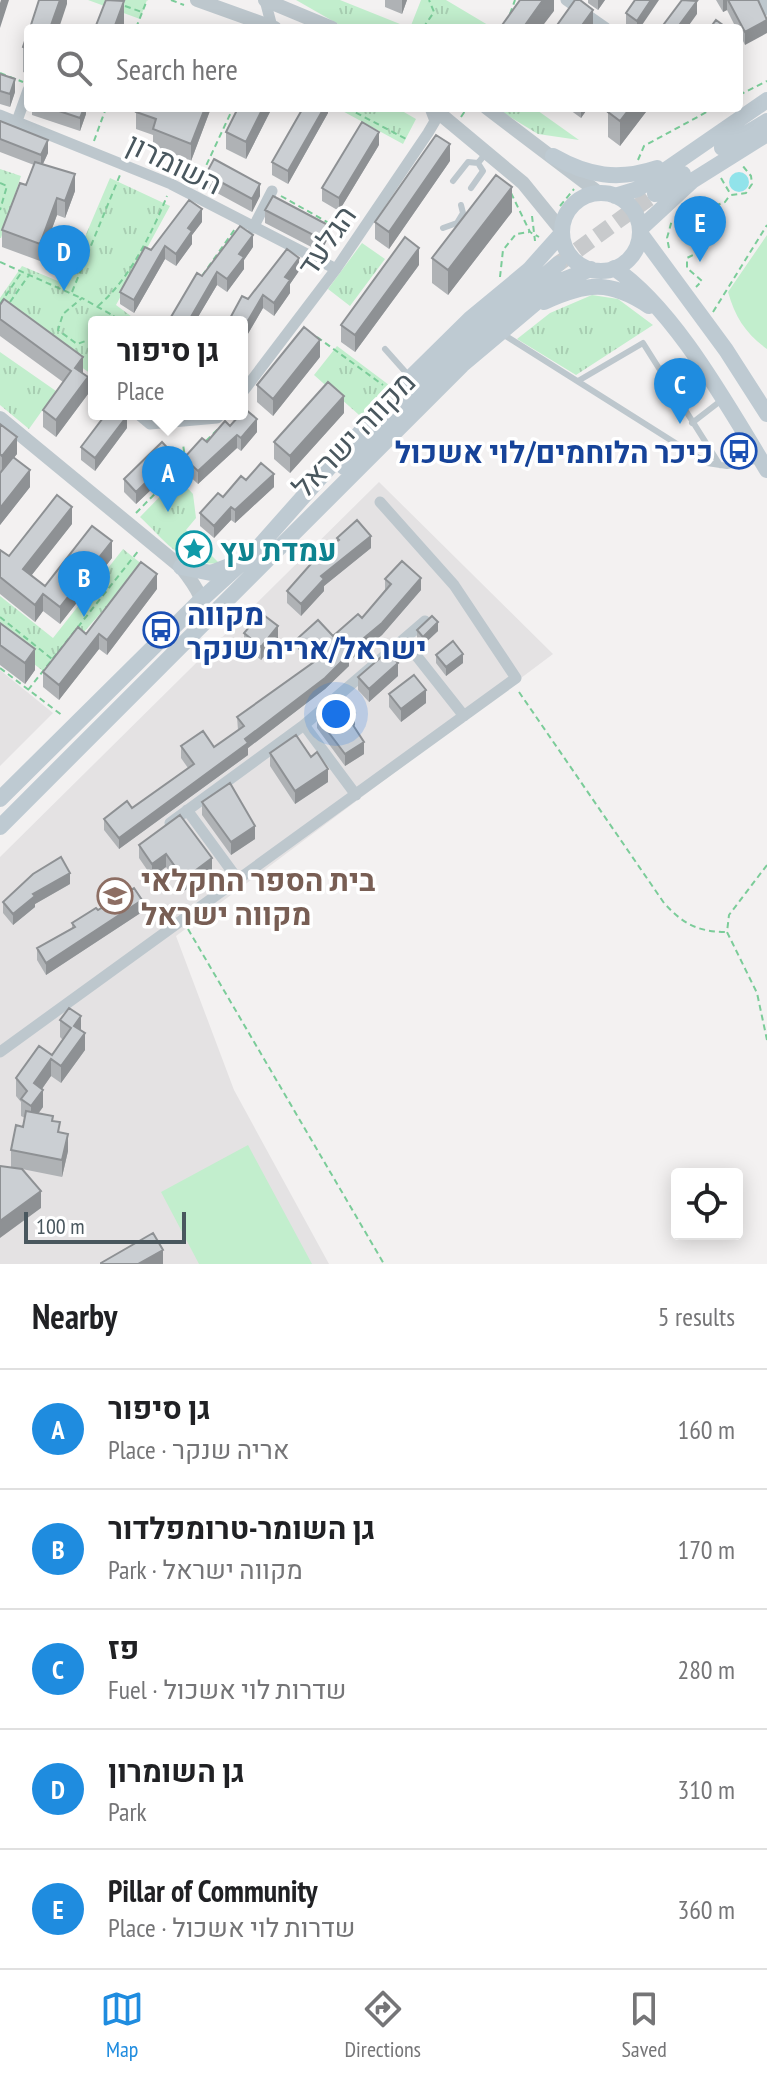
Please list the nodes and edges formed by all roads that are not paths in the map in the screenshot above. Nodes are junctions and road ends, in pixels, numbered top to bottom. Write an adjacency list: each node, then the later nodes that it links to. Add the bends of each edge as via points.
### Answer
1 (197, 0): 8 (street)
2 (265, 0): 7 (street); 9 (street)
3 (289, 0): 7 (street)
4 (762, 0): 6 (street)
5 (570, 3): 11 (street)
6 (767, 10)
7 (317, 21): 10 (street)
8 (262, 24)
9 (272, 24)
10 (323, 24)
11 (600, 24)
12 (767, 100): 23 (main road)
13 (24, 101): 18 (street)
14 (433, 112): 36 (street, הגלעד, via 435,121 419,147)
15 (436, 112): 22 (street)
16 (492, 112): 21 (street)
17 (0, 115): 18 (street, השומרון)
18 (17, 121): 30 (street, השומרון, via 125,163)
19 (767, 121): 28 (main road)
20 (767, 134): 32 (main road, via 692,181)
21 (553, 156): 23 (main road, via 599,176 630,175); 27 (street)
22 (483, 157): 24 (lane, via 468,162); 25 (lane, via 483,171); 33 (street, via 523,183)
23 (670, 164): 27 (main road, via 632,192)
24 (453, 181)
25 (471, 188)
26 (272, 191): 30 (street)
27 (607, 194): 32 (main road, via 630,205); 33 (main road, via 573,205)
28 (655, 194)
29 (461, 205): 31 (lane, via 457,223)
30 (253, 228): 36 (street, השומרון)
31 (443, 228)
32 (640, 231): 35 (main road, via 632,254); 46 (main road)
33 (562, 232): 37 (main road, via 568,252); 42 (main road, מקווה ישראל, via 538,262)
34 (558, 264): 53 (main road, via 453,355)
35 (614, 268): 37 (main road); 38 (main road, via 644,291)
36 (336, 269): 44 (street, הגלעד)
37 (591, 269): 39 (main road, מקווה ישראל, via 563,280)
38 (661, 313): 39 (main road, via 622,290 598,285 553,297); 45 (main road)
39 (511, 320): 40 (main road, מקווה ישראל)
40 (498, 331): 43 (lane); 55 (main road, מקווה ישראל)
41 (385, 349): 42 (lane)
42 (410, 378): 54 (main road, מקווה ישראל)
43 (578, 381): 50 (lane, via 643,343); 51 (lane, via 707,463)
44 (248, 385)
45 (723, 399): 50 (lane); 52 (main road)
46 (767, 414)
47 (0, 418): 58 (street)
48 (145, 420): 49 (street)
49 (195, 420)
50 (692, 423): 51 (lane)
51 (720, 465): 52 (lane)
52 (764, 465)
53 (335, 478): 54 (main road); 55 (main road)
54 (315, 484): 57 (main road, מקווה ישראל)
55 (328, 500): 61 (main road, מקווה ישראל)
56 (380, 502): 63 (street, via 454,585 516,678)
57 (246, 560): 58 (main road, via 211,573); 59 (main road, מקווה ישראל)
58 (181, 567): 59 (street)
59 (202, 599): 61 (street); 65 (main road, מקווה ישראל)
60 (425, 621): 62 (street)
61 (200, 627): 68 (main road, מקווה ישראל)
62 (404, 640): 63 (street); 64 (street)
63 (464, 716): 66 (street)
64 (304, 725): 66 (street); 67 (street)
65 (4, 788)
66 (356, 795): 70 (street)
67 (187, 810): 69 (street); 70 (street)
68 (0, 827)
69 (156, 835)
70 (239, 881): 71 (street)
71 (0, 1052)

